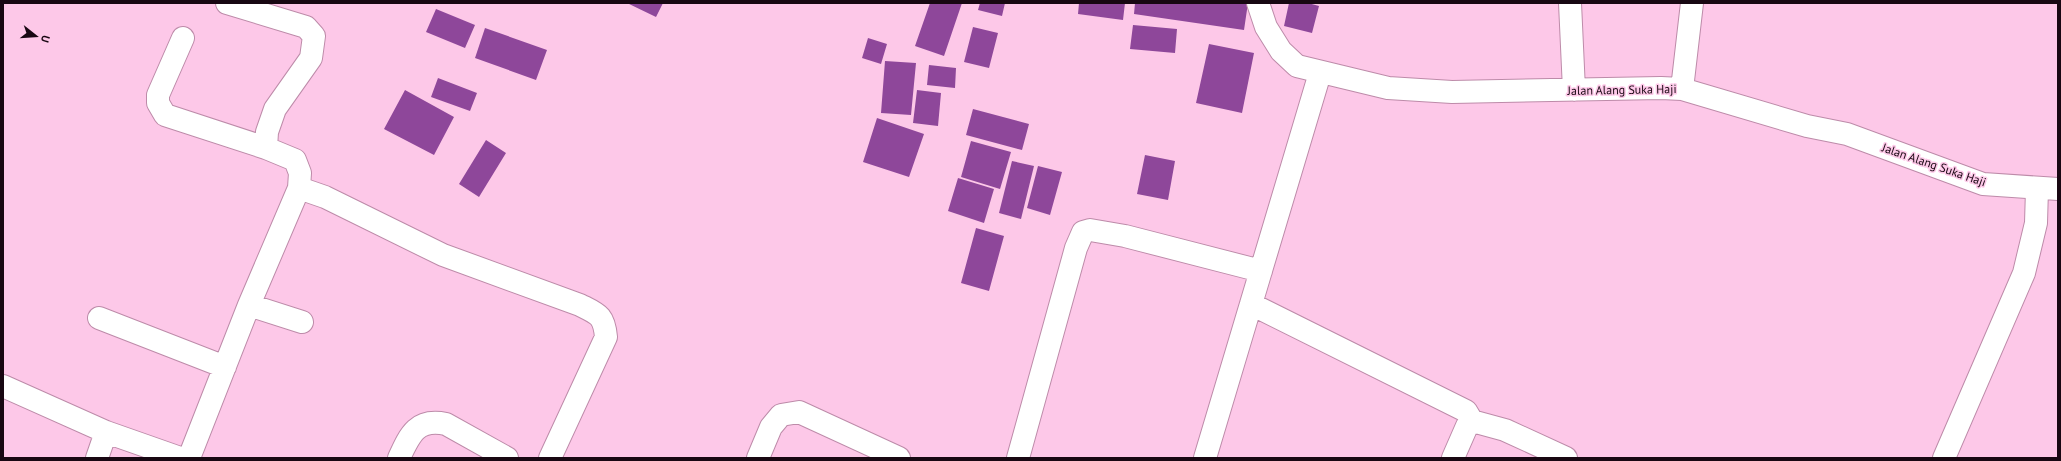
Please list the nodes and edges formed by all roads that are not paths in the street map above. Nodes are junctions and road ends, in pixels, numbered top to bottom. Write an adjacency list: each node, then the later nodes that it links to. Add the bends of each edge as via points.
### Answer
1 (227, 3): 9 (street, via 306,27 314,36 311,58 275,109 267,132)
2 (1258, 3): 6 (street, Jalan Alang Suka Haji, via 1266,26 1281,52 1297,66)
3 (1570, 3): 8 (street)
4 (1692, 3): 7 (street)
5 (183, 38): 9 (street, via 158,95 158,103 165,115)
6 (1320, 73): 8 (street, Jalan Alang Suka Haji, via 1402,89 1452,92); 12 (street)
7 (1682, 89): 8 (street, Jalan Alang Suka Haji); 11 (street, Jalan Alang Suka Haji, via 1807,126 1847,134 1983,184)
8 (1574, 90)
9 (266, 148): 10 (street, via 295,160 300,173)
10 (299, 188): 14 (street); 26 (street, via 325,197 443,255 580,305 598,314 605,322 606,337)
11 (2048, 189): 33 (street, via 2036,223 2024,273)
12 (1261, 271): 13 (street); 29 (street, via 1125,236 1090,230 1083,232 1076,248)
13 (1251, 304): 19 (street, via 1466,411); 30 (street)
14 (249, 305): 16 (street); 17 (street)
15 (99, 318): 17 (street)
16 (302, 322)
17 (225, 367): 23 (street)
18 (3, 386): 20 (street)
19 (1472, 421): 31 (street, via 1467,426); 32 (street, via 1505,430)
20 (106, 432): 21 (street); 22 (street)
21 (97, 458)
22 (180, 458)
23 (189, 458)
24 (399, 458): 25 (street, via 411,434 423,424 435,422 446,424)
25 (507, 458)
26 (550, 458)
27 (758, 458): 28 (street, via 771,427 781,415 798,412)
28 (899, 458)
29 (1018, 458)
30 (1205, 458)
31 (1453, 458)
32 (1566, 458)
33 (1944, 458)

